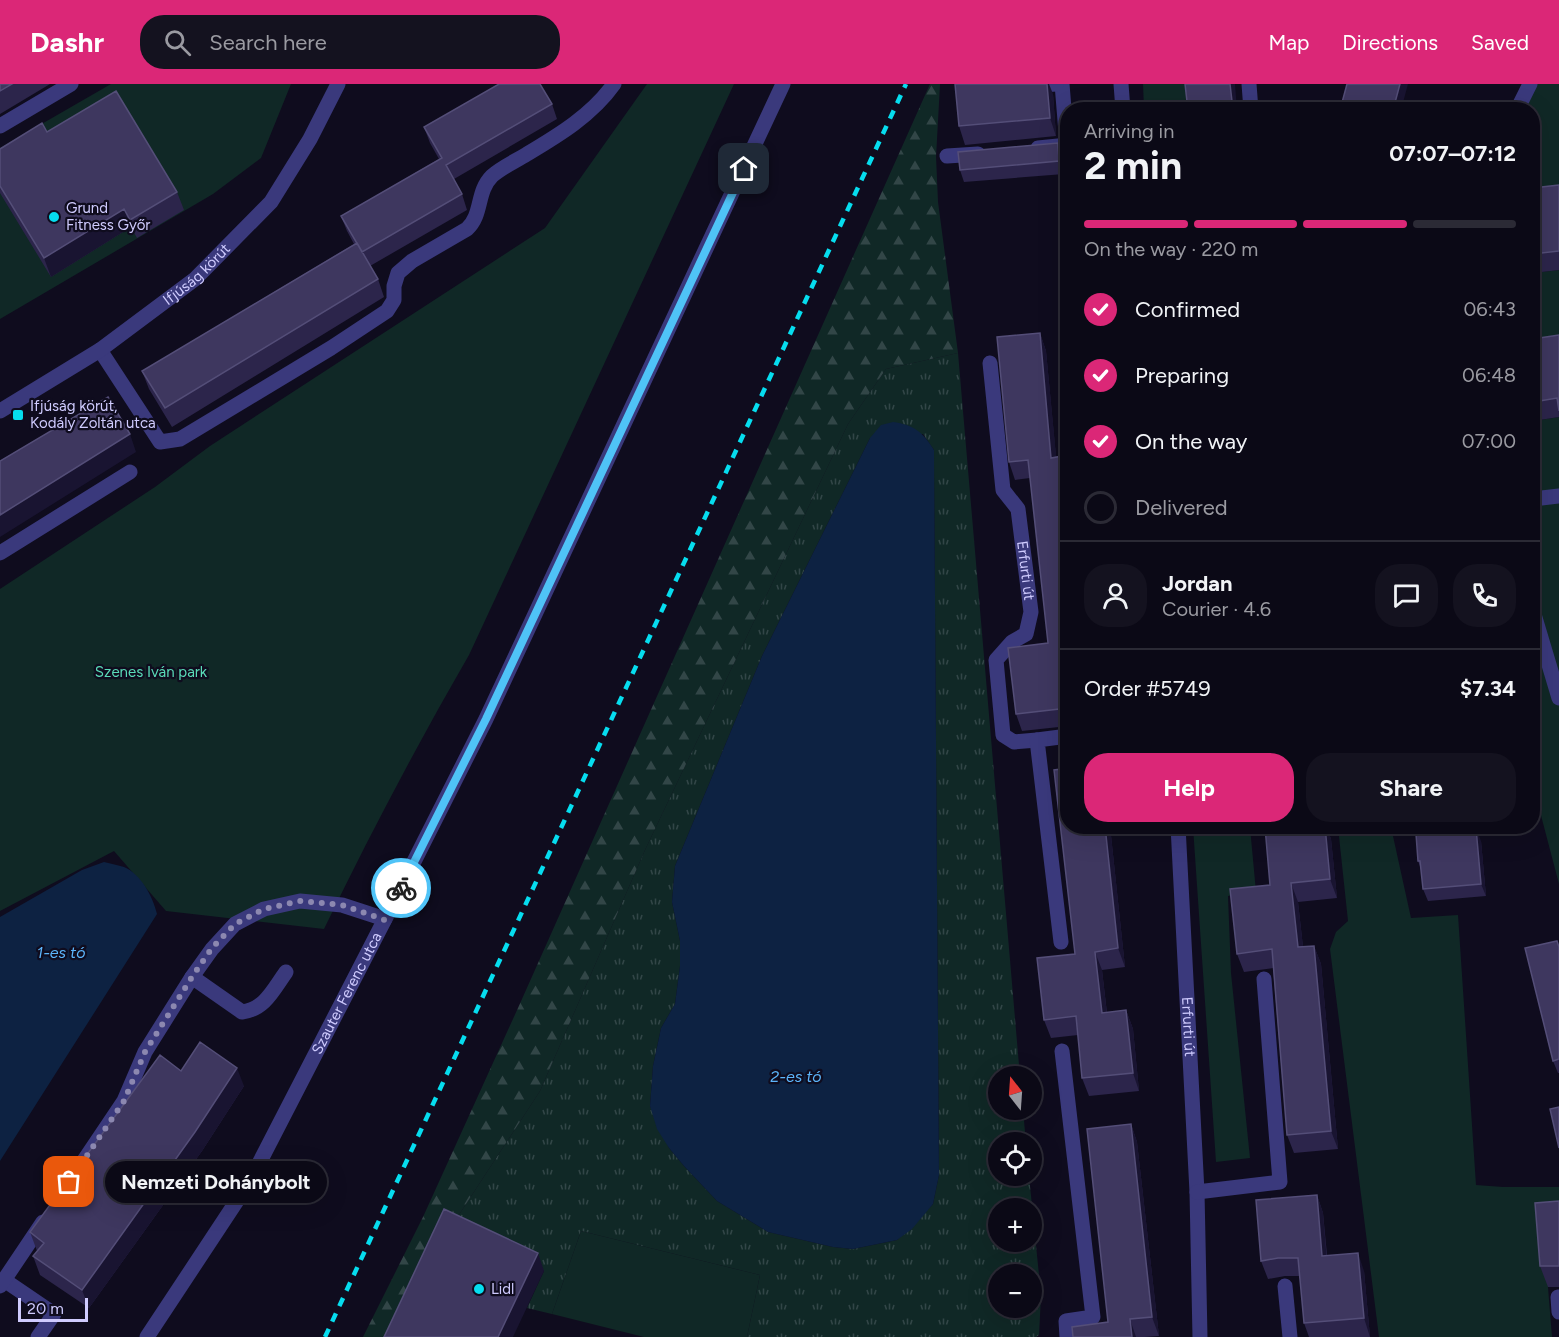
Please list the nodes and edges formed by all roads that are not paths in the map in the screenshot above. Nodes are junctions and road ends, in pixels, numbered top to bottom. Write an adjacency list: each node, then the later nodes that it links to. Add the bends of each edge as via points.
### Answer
1 (71, 84): 15 (street)
2 (338, 84): 20 (street, Ifjúság körút, via 271,202 195,279)
3 (614, 84): 20 (street, via 603,100 564,132 489,179 484,184 474,222 398,273 394,300 387,310 180,439 160,442)
4 (783, 84): 32 (street, Szauter Ferenc utca, via 491,708)
5 (1056, 84): 10 (street)
6 (1062, 84): 11 (street)
7 (1121, 84): 12 (street)
8 (1249, 84): 13 (street)
9 (1530, 84): 14 (street)
10 (1009, 88)
11 (1063, 102)
12 (1122, 102)
13 (1250, 102)
14 (1521, 102)
15 (0, 126)
16 (1060, 146): 17 (street)
17 (1023, 149)
18 (990, 152): 19 (street)
19 (947, 156)
20 (100, 350): 22 (street, Ifjúság körút)
21 (990, 363): 30 (street, Erfurti út, via 1003,490 1018,508 1031,612 1026,634 1012,642 996,660 1003,735 1014,742)
22 (0, 411)
23 (130, 472): 26 (street)
24 (1559, 496): 25 (street)
25 (1540, 498)
26 (0, 553)
27 (1540, 634): 28 (street)
28 (1559, 698)
29 (1060, 737): 30 (street, Erfurti út)
30 (1037, 740): 33 (street)
31 (1178, 834): 39 (street, Erfurti út)
32 (385, 920): 35 (street, via 342,905 300,901 264,909 235,924); 44 (street, Szauter Ferenc utca, via 250,1181)
33 (1061, 942)
34 (286, 972): 35 (street, via 261,1005 242,1012)
35 (192, 977): 38 (street, via 145,1052 124,1101)
36 (1264, 980): 39 (street, via 1280,1182)
37 (1062, 1051): 45 (street, via 1093,1317 1066,1321)
38 (76, 1172)
39 (1197, 1192): 46 (street, Erfurti út)
40 (50, 1211): 41 (street)
41 (2, 1283): 43 (street, via 54,1314)
42 (1285, 1286): 47 (street)
43 (39, 1337)
44 (147, 1337)
45 (1067, 1337)
46 (1200, 1337)
47 (1290, 1337)

